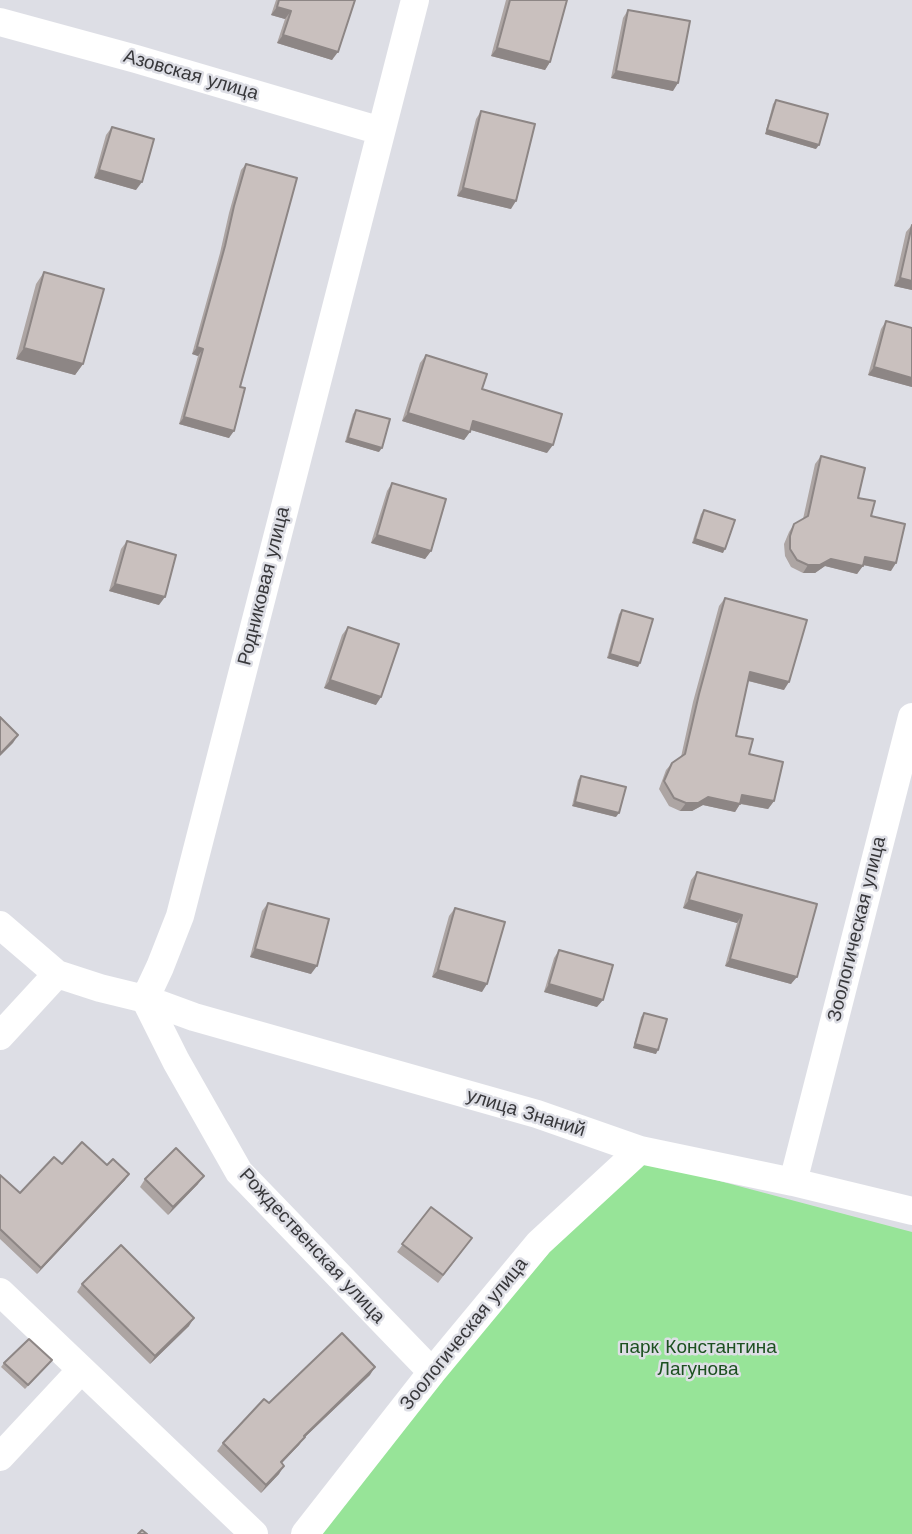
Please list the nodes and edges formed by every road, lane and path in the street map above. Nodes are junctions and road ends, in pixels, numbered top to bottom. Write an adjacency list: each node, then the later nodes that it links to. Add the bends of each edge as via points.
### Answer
1 (415, 0): 3 (street, Родниковая улица)
2 (0, 22): 3 (street, Азовская улица)
3 (381, 131): 7 (street, Родниковая улица, via 180,916)
4 (912, 717): 10 (street, Зоологическая улица)
5 (0, 925): 6 (street)
6 (57, 974): 7 (street); 8 (street)
7 (145, 999): 9 (street, улица Знаний, via 537,1114); 14 (street, Рождественская улица, via 239,1172)
8 (0, 1036)
9 (640, 1150): 10 (street, улица Знаний); 14 (street, Зоологическая улица, via 539,1243)
10 (793, 1182): 11 (street, улица Знаний)
11 (912, 1212)
12 (0, 1292): 13 (street)
13 (81, 1370): 15 (street); 16 (street)
14 (432, 1372): 17 (street, Зоологическая улица)
15 (0, 1457)
16 (254, 1534)
17 (305, 1534)

